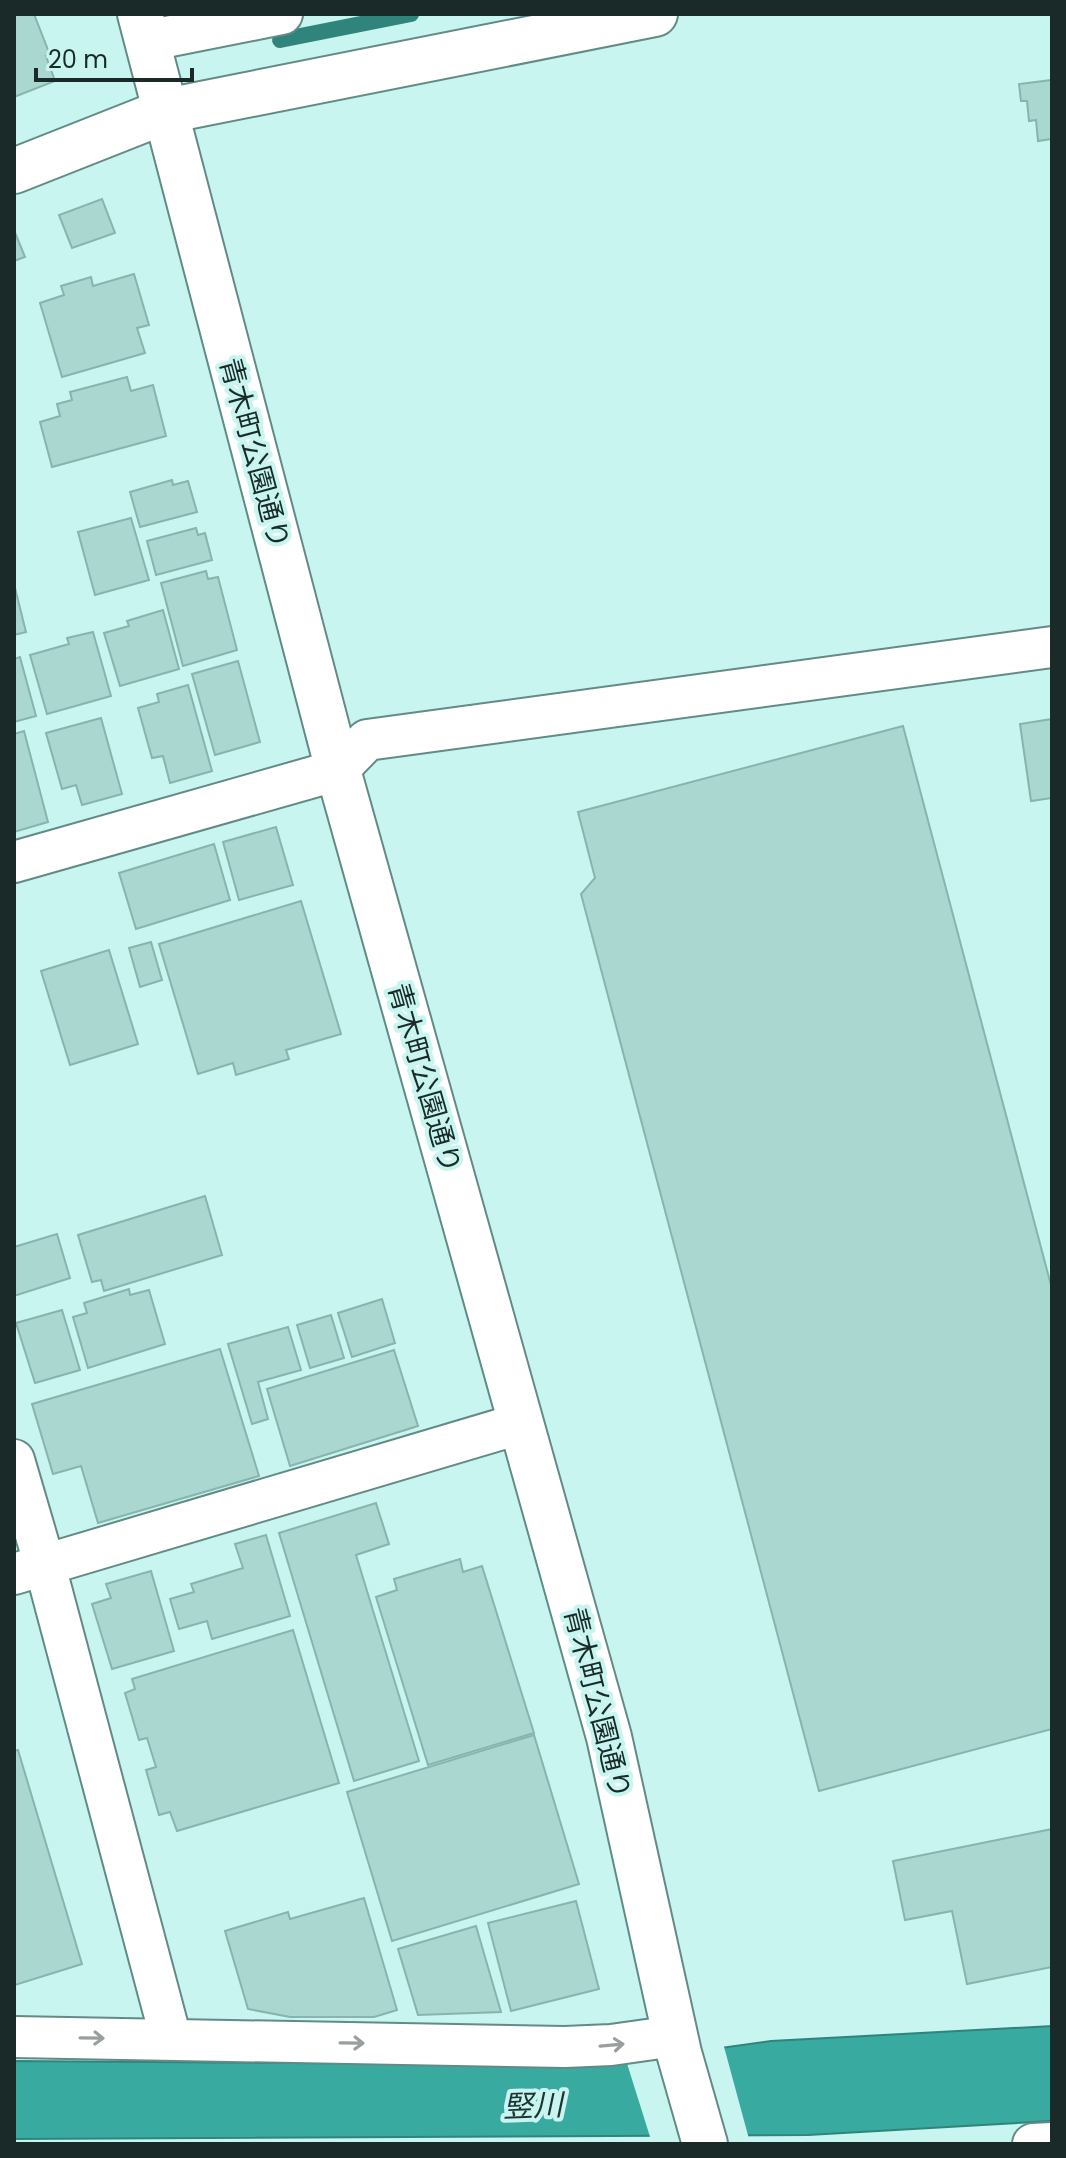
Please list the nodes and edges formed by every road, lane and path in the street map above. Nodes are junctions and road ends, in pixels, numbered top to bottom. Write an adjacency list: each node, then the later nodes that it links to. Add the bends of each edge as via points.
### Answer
1 (282, 14): 3 (street)
2 (655, 14): 4 (street)
3 (143, 28): 4 (street, 青木町公園通り)
4 (166, 111): 5 (street); 7 (street, 青木町公園通り)
5 (14, 171)
6 (1052, 647): 7 (street, via 367,740)
7 (338, 770): 8 (street); 9 (street, 青木町公園通り)
8 (14, 862)
9 (522, 1423): 11 (street); 14 (street, 青木町公園通り, via 609,1737)
10 (14, 1460): 11 (street)
11 (29, 1570): 13 (street)
12 (14, 2037): 13 (street, one-way to 13)
13 (171, 2039): 14 (street, one-way to 14)
14 (677, 2045): 16 (street, 青木町公園通り)
15 (1052, 2143): 17 (street)
16 (705, 2144)
17 (1033, 2144)

